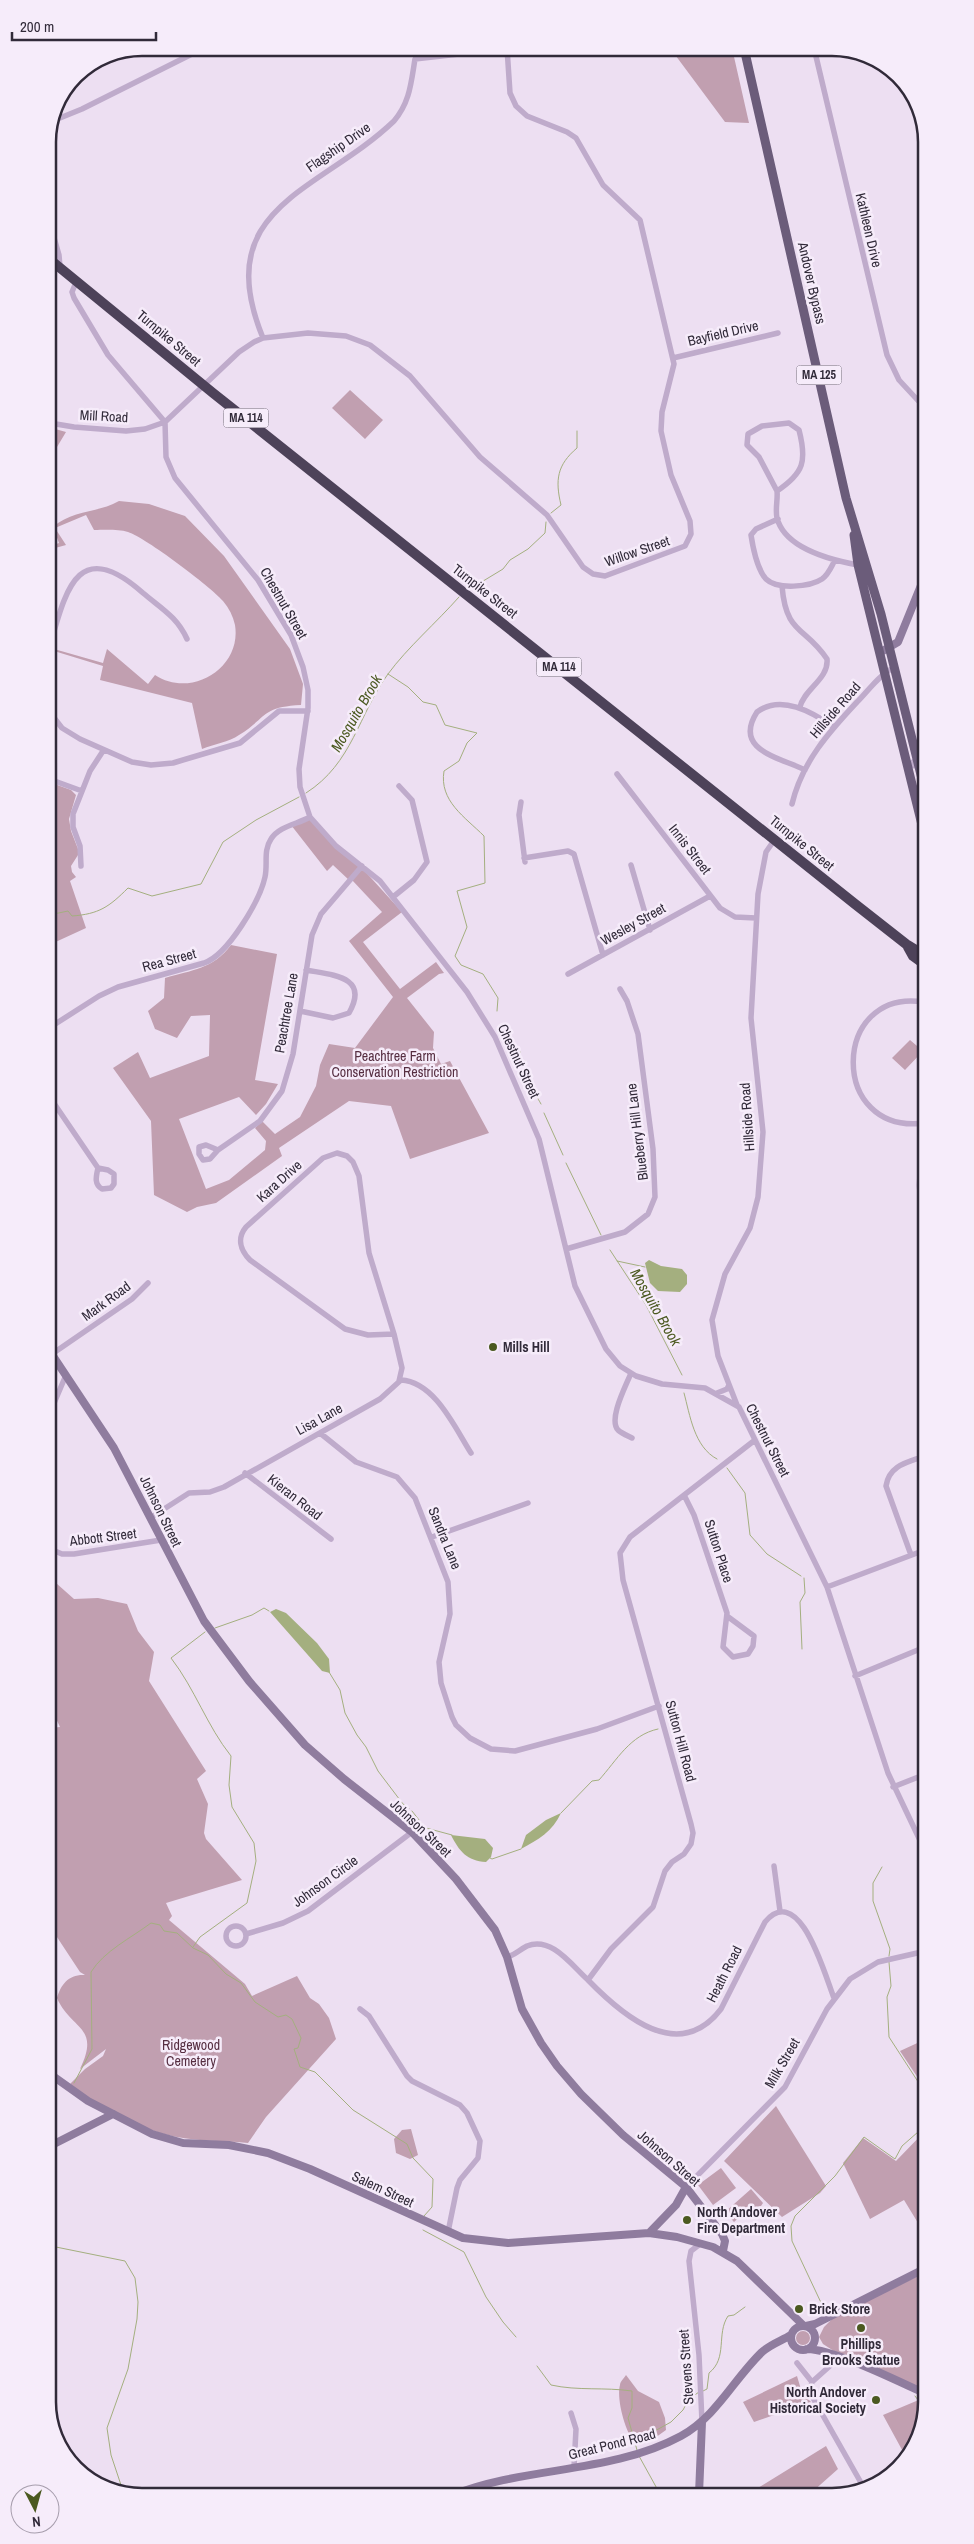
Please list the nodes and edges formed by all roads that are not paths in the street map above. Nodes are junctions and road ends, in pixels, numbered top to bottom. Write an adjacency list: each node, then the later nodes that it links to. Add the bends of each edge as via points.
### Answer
1 (188, 56): 6 (street)
2 (440, 56): 12 (street, Flagship Drive, via 415,59 409,96 394,121 273,212 256,240 249,269 251,302)
3 (508, 56): 13 (street, Willow Street, via 510,93 516,106 528,116 576,138 603,185 640,220)
4 (746, 56): 20 (main road, Andover Bypass / MA 125)
5 (816, 56): 15 (street, Kathleen Drive, via 887,355 903,384)
6 (60, 118)
7 (56, 245): 9 (street)
8 (56, 264): 9 (highway, Turnpike Street / MA 114)
9 (60, 267): 10 (highway, Turnpike Street / MA 114)
10 (76, 280): 14 (highway, Turnpike Street / MA 114); 16 (street, via 72,292 74,298 108,355)
11 (778, 333): 13 (street, Bayfield Drive)
12 (263, 338): 13 (street, Willow Street, via 308,333 338,334 361,341 385,354 410,376 480,457 548,515 583,566 598,576 680,549 689,540 691,527 671,475 662,438 661,418 674,372); 14 (street, Willow Street, via 239,352)
13 (674, 358)
14 (205, 386): 16 (street, Mill Road); 46 (highway, Turnpike Street / MA 114)
15 (918, 400)
16 (165, 422): 17 (street, Mill Road, via 126,431); 30 (street, Chestnut Street, via 166,457 175,478 258,580 291,635 307,681)
17 (56, 423)
18 (777, 490): 18 (street, via 759,457 747,445 748,434 762,426 789,424 799,430 805,451 796,479); 19 (street)
19 (778, 519): 21 (street, via 788,534 806,550); 23 (street, via 756,529 751,535 763,576)
20 (853, 525): 22 (main road, Andover Bypass / MA 125); 27 (main road, Andover Bypass / MA 125, via 862,546)
21 (835, 560): 22 (street); 23 (street, via 817,582)
22 (858, 565): 27 (main road, Andover Bypass / MA 125)
23 (782, 586): 29 (street, via 789,618 827,659 824,674 803,698)
24 (918, 593): 27 (street, via 900,637)
25 (56, 624): 26 (street, via 65,594 79,576 97,568 116,572 128,580 180,623)
26 (187, 640)
27 (885, 650): 28 (main road, Andover Bypass / MA 125)
28 (890, 670): 32 (street, Hillside Road); 34 (main road, Andover Bypass / MA 125); 36 (main road, Andover Bypass / MA 125)
29 (800, 707): 32 (street); 37 (street, via 762,708 753,718 750,729 753,740 766,754)
30 (308, 711): 33 (street, via 279,711 240,743 166,764 132,762); 45 (street, Chestnut Street, via 299,769 300,787)
31 (56, 720): 33 (street, via 62,728)
32 (834, 726): 37 (street, Hillside Road)
33 (103, 751): 41 (street)
34 (918, 753)
35 (918, 763): 36 (street)
36 (908, 766): 44 (main road, Andover Bypass / MA 125)
37 (805, 770): 43 (street, Hillside Road, via 796,786)
38 (617, 774): 50 (street, Innis Street)
39 (56, 782): 41 (street)
40 (400, 786): 51 (street, via 412,800 427,862 414,880)
41 (82, 791): 48 (street, via 72,820 80,846)
42 (521, 802): 56 (street, via 519,815 525,860 568,851 574,854)
43 (792, 804)
44 (918, 808)
45 (310, 816): 49 (street, Chestnut Street, via 336,846); 63 (street, Rea Street, via 279,831 271,839 266,855 265,878 256,902 217,956 196,966 118,987)
46 (775, 839): 52 (street, Hillside Road, via 763,864); 54 (highway, Turnpike Street / MA 114)
47 (631, 865): 53 (street)
48 (81, 866)
49 (362, 866): 51 (street, Chestnut Street); 58 (street, Peachtree Lane, via 321,914 312,935)
50 (710, 896): 52 (street, Innis Street, via 730,915); 53 (street, Wesley Street)
51 (393, 897): 68 (street, Chestnut Street, via 472,999 495,1037 537,1133)
52 (756, 918): 76 (street, Hillside Road, via 751,1030 762,1115 761,1178 753,1221 725,1274 712,1320 715,1347)
53 (650, 930): 56 (street, Wesley Street)
54 (906, 944): 55 (highway, Turnpike Street / MA 114); 57 (highway, Turnpike Street / MA 114)
55 (918, 951)
56 (603, 954): 59 (street, Wesley Street)
57 (918, 960)
58 (306, 970): 62 (street, Peachtree Lane); 62 (street, via 345,978 352,984 354,1003 349,1013 333,1018)
59 (568, 974)
60 (620, 989): 68 (street, Blueberry Hill Lane, via 638,1034 653,1149 655,1197 648,1214 625,1232)
61 (918, 1002): 65 (street, via 900,1002 878,1010 861,1030 852,1064 857,1088 870,1107 892,1121)
62 (300, 1011): 66 (street, Peachtree Lane, via 293,1054 282,1091 260,1121)
63 (56, 1024)
64 (56, 1106): 67 (street)
65 (918, 1124)
66 (218, 1150)
67 (98, 1168)
68 (566, 1249): 73 (street, Chestnut Street, via 575,1286 597,1334 614,1360)
69 (148, 1283): 71 (street, Mark Road, via 132,1299)
70 (394, 1334): 70 (street, Kara Drive, via 368,1335 345,1329 250,1260 243,1251 240,1240 246,1227 323,1158 333,1153 347,1156 358,1171 369,1254); 75 (street, Kara Drive, via 402,1368)
71 (56, 1349)
72 (56, 1360): 74 (street, Johnson Street)
73 (631, 1373): 77 (street, Chestnut Street, via 650,1381 700,1386); 81 (street, via 614,1422 618,1430)
74 (66, 1376): 78 (street); 88 (street, Johnson Street, via 114,1448)
75 (398, 1381): 80 (street, Lisa Lane, via 380,1399); 83 (street, via 413,1382 424,1388)
76 (729, 1385): 77 (street); 79 (street, Hillside Road)
77 (716, 1393): 79 (street, Chestnut Street)
78 (56, 1399)
79 (737, 1405): 82 (street, Chestnut Street)
80 (320, 1433): 85 (street, Lisa Lane); 89 (street, Sandra Lane, via 356,1462 402,1480 415,1498)
81 (632, 1438)
82 (754, 1440): 86 (street, Sutton Hill Road); 95 (street, Chestnut Street)
83 (471, 1453)
84 (918, 1459): 94 (street, via 892,1470 886,1486)
85 (246, 1473): 88 (street, Lisa Lane, via 215,1490 184,1496); 91 (street, Kieran Road)
86 (684, 1495): 96 (street, Sutton Place, via 696,1521); 99 (street, Sutton Hill Road, via 630,1537 620,1553 623,1580)
87 (528, 1503): 89 (street)
88 (150, 1518): 90 (street, Johnson Street)
89 (432, 1537): 99 (street, Sandra Lane, via 446,1572 450,1596 450,1614 439,1662 441,1683 452,1717 470,1738 491,1749 515,1751 597,1729)
90 (161, 1540): 92 (street, Abbott Street, via 80,1554); 102 (street, Johnson Street, via 204,1621 287,1727 344,1779)
91 (331, 1540)
92 (56, 1552)
93 (918, 1552): 94 (street)
94 (911, 1555): 95 (street)
95 (827, 1587): 98 (street, Chestnut Street)
96 (727, 1616): 96 (street, Sutton Place, via 722,1642 724,1649 733,1657 748,1654 754,1646 754,1636)
97 (918, 1651): 98 (street)
98 (855, 1676): 101 (street, Chestnut Street)
99 (659, 1706): 109 (street, Sutton Hill Road, via 691,1824 692,1839 688,1850 664,1871 653,1908 612,1948)
100 (918, 1777): 101 (street)
101 (893, 1787): 103 (street, Chestnut Street)
102 (412, 1832): 106 (street, Johnson Circle, via 308,1911 283,1923); 108 (street, Johnson Street, via 482,1910)
103 (918, 1837)
104 (774, 1866): 105 (street)
105 (780, 1912): 109 (street, Heath Road, via 765,1922 721,2009 714,2019 699,2028 671,2034 652,2030 616,2006); 110 (street, via 795,1916 806,1930)
106 (246, 1934)
107 (918, 1953): 110 (street, Milk Street, via 889,1958 856,1974)
108 (507, 1958): 109 (street, via 528,1946 548,1945); 115 (street, Johnson Street, via 522,2009 557,2066 623,2135)
109 (588, 1980)
110 (834, 1998): 115 (street, Milk Street, via 785,2088)
111 (360, 2009): 116 (street, via 369,2016 412,2082 460,2105 480,2141 478,2158 457,2188)
112 (56, 2078): 113 (street, Salem Street)
113 (113, 2114): 114 (street); 116 (street, Salem Street, via 171,2140 229,2145 273,2155)
114 (56, 2143)
115 (686, 2187): 117 (street, Milk Street, via 676,2205); 119 (street, Johnson Street, via 722,2234 725,2242)
116 (448, 2232): 117 (street, Salem Street, via 472,2241 508,2243)
117 (649, 2233): 118 (street, Salem Street)
118 (700, 2244): 119 (street, Salem Street); 134 (street, Stevens Street, via 691,2251 689,2261)
119 (723, 2251): 121 (street)
120 (918, 2272): 122 (street)
121 (786, 2308): 123 (street); 124 (street)
122 (832, 2315): 123 (street); 125 (street)
123 (804, 2325): 124 (street); 125 (street)
124 (792, 2333): 126 (street); 127 (street, Great Pond Road)
125 (815, 2335): 128 (street, via 814,2343); 129 (street)
126 (795, 2346): 127 (street, via 787,2343); 128 (street)
127 (770, 2347): 134 (street, Great Pond Road, via 758,2356)
128 (807, 2349): 129 (street)
129 (836, 2356): 131 (street); 132 (street)
130 (797, 2363): 131 (street)
131 (812, 2382): 136 (street, via 813,2398)
132 (918, 2391)
133 (571, 2413): 135 (street, via 576,2429)
134 (702, 2422): 135 (street, Great Pond Road, via 668,2442 638,2454); 138 (street, Stevens Street)
135 (574, 2467): 137 (street, Great Pond Road)
136 (861, 2482)
137 (475, 2488)
138 (699, 2488)

